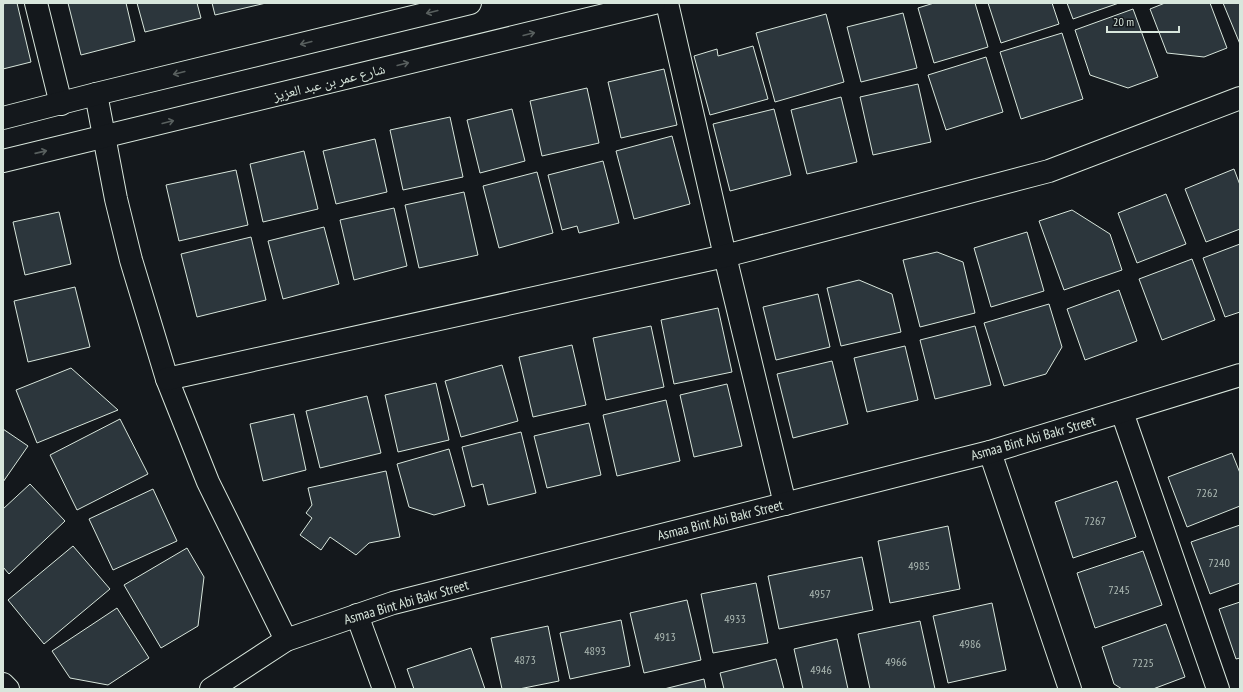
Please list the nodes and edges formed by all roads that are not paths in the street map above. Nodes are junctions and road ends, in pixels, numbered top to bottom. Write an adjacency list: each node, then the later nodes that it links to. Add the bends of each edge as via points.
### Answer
1 (36, 3): 7 (street)
2 (470, 3): 5 (street, one-way to 5)
3 (654, 3): 9 (street, شارع عمر بن عبد العزيز, one-way to 3)
4 (667, 3): 11 (street)
5 (96, 94): 7 (street); 9 (street)
6 (1240, 98): 11 (street, via 1049,171)
7 (61, 104): 8 (street)
8 (3, 118)
9 (105, 137): 10 (street, شارع عمر بن عبد العزيز, one-way to 9); 13 (street, via 116,199 131,260)
10 (3, 160)
11 (725, 256): 13 (street); 16 (street)
12 (1240, 375): 14 (street, Asmaa Bint Abi Bakr Street)
13 (167, 379): 18 (street, via 208,482)
14 (1122, 412): 15 (street, Asmaa Bint Abi Bakr Street); 24 (street)
15 (990, 452): 16 (street, Asmaa Bint Abi Bakr Street); 23 (street)
16 (785, 504): 17 (street, Asmaa Bint Abi Bakr Street, via 393,603)
17 (357, 615): 18 (street, Asmaa Bint Abi Bakr Street); 22 (street)
18 (286, 640): 21 (street, Asmaa Bint Abi Bakr Street)
19 (3, 684): 20 (street)
20 (8, 689)
21 (211, 689)
22 (384, 689)
23 (1070, 689)
24 (1218, 689)

